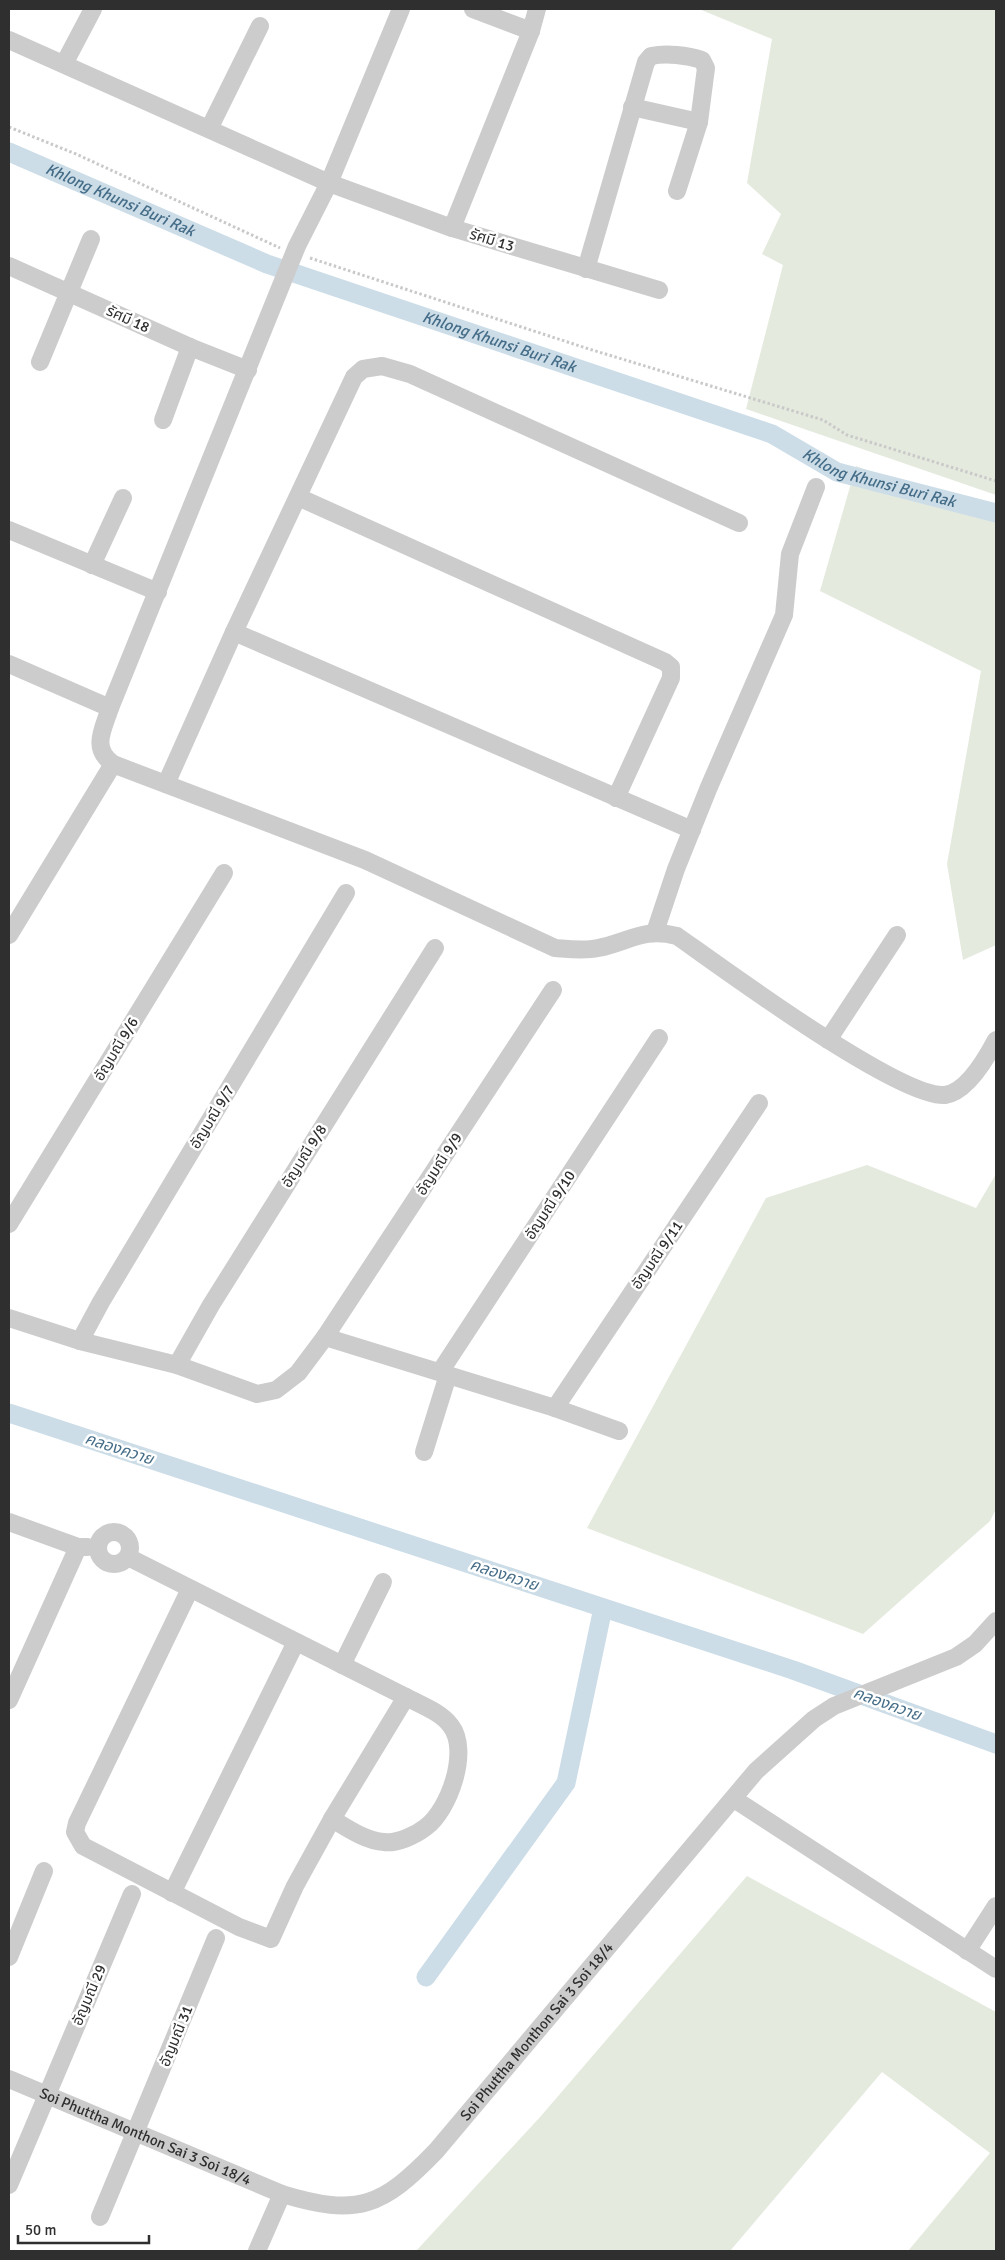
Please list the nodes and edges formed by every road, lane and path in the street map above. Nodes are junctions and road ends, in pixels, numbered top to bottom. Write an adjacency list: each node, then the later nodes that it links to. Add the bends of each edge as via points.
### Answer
1 (93, 9): 8 (street)
2 (401, 9): 13 (street)
3 (473, 9): 6 (street)
4 (537, 9): 6 (street)
5 (260, 26): 12 (street)
6 (531, 31): 15 (street)
7 (9, 40): 8 (street, รัศมี 13)
8 (64, 64): 12 (street, รัศมี 13)
9 (632, 107): 10 (street); 10 (street, via 646,62 651,56 695,57 702,60 706,68); 19 (street)
10 (699, 122): 14 (street)
11 (9, 127): 17 (path)
12 (209, 129): 13 (street, รัศมี 13)
13 (328, 183): 15 (street, รัศมี 13); 17 (street)
14 (677, 192)
15 (452, 228): 19 (street, รัศมี 13)
16 (91, 239): 21 (street)
17 (295, 250): 24 (street); 26 (path, via 588,349 823,420 847,435)
18 (9, 266): 21 (street, รัศมี 18)
19 (586, 269): 20 (street, รัศมี 13)
20 (659, 290)
21 (69, 294): 22 (street, รัศมี 18); 23 (street)
22 (190, 347): 24 (street, รัศมี 18); 25 (street)
23 (40, 362)
24 (248, 370): 33 (street)
25 (163, 420)
26 (996, 481)
27 (816, 487): 40 (street, via 790,554 784,615)
28 (298, 497): 30 (street, via 354,377 363,369 382,366 410,374); 34 (street); 39 (street, via 671,666 672,678)
29 (123, 498): 32 (street)
30 (739, 524)
31 (9, 530): 32 (street)
32 (92, 565): 33 (street)
33 (158, 592): 36 (street)
34 (234, 632): 38 (street); 39 (street)
35 (9, 664): 36 (street)
36 (110, 708): 37 (street, via 99,745 103,757)
37 (113, 764): 38 (street); 44 (street)
38 (166, 784): 43 (street, via 364,860 555,948 598,948)
39 (616, 798): 40 (street)
40 (692, 830): 43 (street)
41 (224, 874): 52 (street, อัญมณี 9/6)
42 (346, 893): 55 (street, อัญมณี 9/7)
43 (655, 932): 49 (street, via 677,936)
44 (9, 935)
45 (896, 935): 49 (street)
46 (435, 948): 56 (street, อัญมณี 9/8, via 211,1304)
47 (553, 990): 54 (street, อัญมณี 9/9)
48 (659, 1038): 57 (street, อัญมณี 9/10)
49 (828, 1040): 50 (street, via 923,1091 946,1095 972,1077)
50 (996, 1040)
51 (759, 1103): 58 (street, อัญมณี 9/11)
52 (9, 1224)
53 (9, 1318): 55 (street, อัญมณี 9/9)
54 (325, 1338): 56 (street, อัญมณี 9/9, via 298,1373 276,1390 258,1394); 57 (street)
55 (80, 1341): 56 (street, อัญมณี 9/9)
56 (177, 1365)
57 (444, 1374): 58 (street); 60 (street, อัญมณี 9/10)
58 (555, 1408): 59 (street)
59 (619, 1431)
60 (424, 1452)
61 (9, 1522): 63 (street)
62 (98, 1546): 63 (street); 64 (street, via 101,1557 110,1564 120,1563); 64 (street, via 103,1536 118,1532 129,1542)
63 (78, 1547): 71 (street)
64 (128, 1557): 66 (street)
65 (382, 1582): 69 (street)
66 (190, 1589): 68 (street); 75 (street, via 75,1832 83,1846)
67 (996, 1621): 72 (street, Soi Phuttha Monthon Sai 3 Soi 18/4, via 975,1644 956,1658 834,1706 814,1719 756,1771)
68 (296, 1642): 69 (street); 75 (street)
69 (342, 1665): 70 (street)
70 (406, 1698): 73 (street); 73 (street, via 439,1715 452,1727 458,1743 459,1765 446,1802 428,1826 404,1839 384,1843)
71 (9, 1700)
72 (734, 1799): 79 (street); 86 (street, Soi Phuttha Monthon Sai 3 Soi 18/4, via 501,2076 413,2174 387,2194 361,2205 343,2207 312,2203)
73 (332, 1819): 75 (street, via 295,1886 271,1939)
74 (44, 1870): 80 (street)
75 (172, 1893)
76 (132, 1894): 83 (street, อัญมณี 29)
77 (996, 1906): 79 (street)
78 (216, 1938): 84 (street, อัญมณี 31)
79 (967, 1950): 81 (street)
80 (9, 1957)
81 (996, 1969)
82 (9, 2079): 83 (street, Soi Phuttha Monthon Sai 3 Soi 18/4)
83 (46, 2096): 84 (street, Soi Phuttha Monthon Sai 3 Soi 18/4); 85 (street, อัญมณี 29)
84 (136, 2134): 86 (street, Soi Phuttha Monthon Sai 3 Soi 18/4); 87 (street, อัญมณี 31)
85 (9, 2185)
86 (282, 2194): 88 (street)
87 (100, 2217)
88 (257, 2251)

